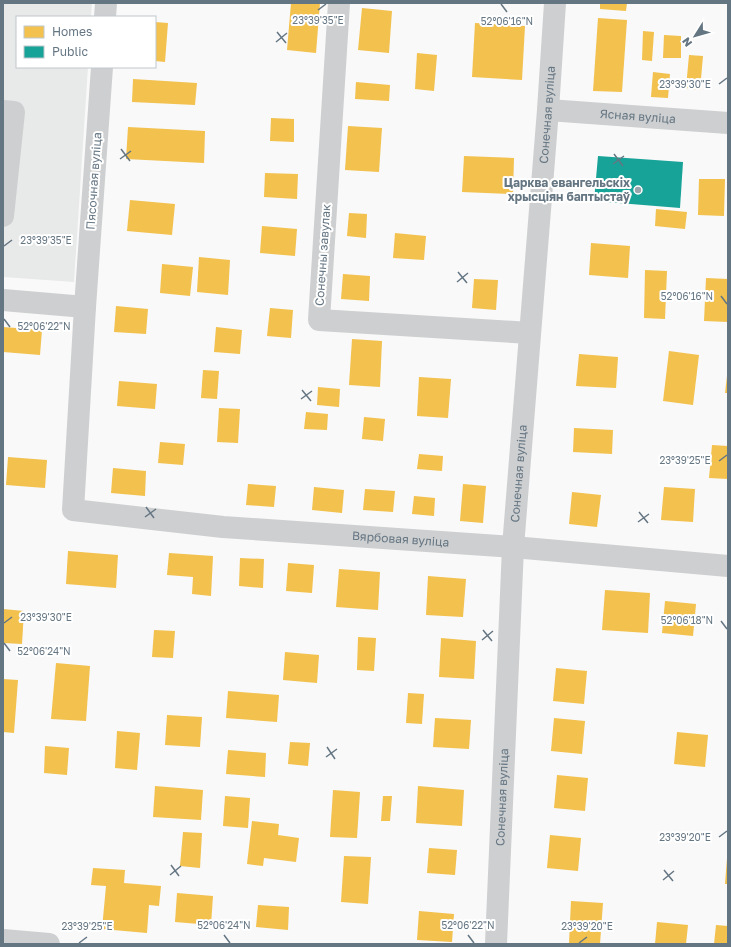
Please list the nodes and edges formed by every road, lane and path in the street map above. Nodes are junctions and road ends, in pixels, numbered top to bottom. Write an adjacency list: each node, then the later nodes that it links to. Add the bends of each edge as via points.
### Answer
1 (106, 3): 4 (street)
2 (339, 3): 12 (street, Сонечны завулак, via 318,320)
3 (555, 3): 6 (street, Сонечная вуліца)
4 (105, 16)
5 (102, 68): 11 (street, Пясочная вуліца)
6 (548, 110): 8 (street, Ясная вуліца); 12 (street, Сонечная вуліца)
7 (3, 112): 9 (street, via 14,112)
8 (728, 123)
9 (3, 216)
10 (3, 300): 11 (street)
11 (85, 307): 13 (street, Пясочная вуліца)
12 (530, 333): 14 (street, Сонечная вуліца)
13 (73, 510): 14 (street, Вярбовая вуліца, via 223,527)
14 (513, 547): 15 (street, Вярбовая вуліца); 18 (street, Сонечная вуліца)
15 (728, 566)
16 (3, 940): 17 (street)
17 (42, 944)
18 (496, 944)

